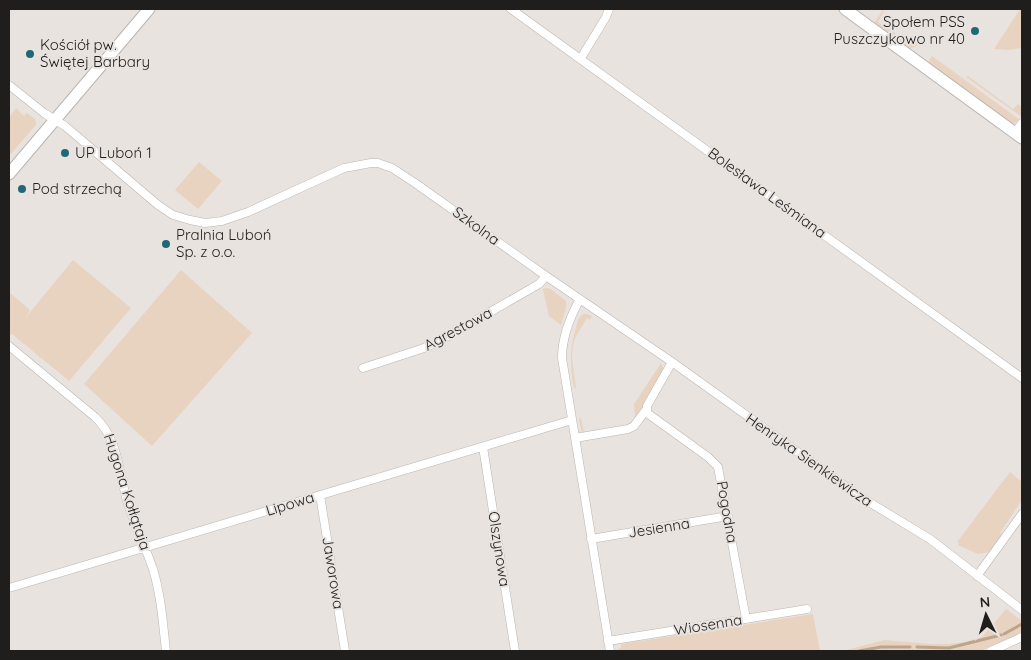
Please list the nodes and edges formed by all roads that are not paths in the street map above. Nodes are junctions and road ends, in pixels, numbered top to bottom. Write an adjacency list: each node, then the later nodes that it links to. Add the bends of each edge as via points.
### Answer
1 (148, 9): 7 (street)
2 (511, 9): 5 (street, Bolesława Leśmiana)
3 (609, 9): 5 (street)
4 (845, 9): 9 (street)
5 (581, 58): 16 (street, Bolesława Leśmiana)
6 (9, 85): 7 (street, Szkolna)
7 (55, 120): 10 (street); 11 (street, Szkolna, via 162,208 173,215 198,222 238,216 344,168 371,163 385,165)
8 (1022, 123): 9 (street)
9 (1018, 135)
10 (9, 174)
11 (546, 276): 12 (street, Szkolna); 15 (street, Agrestowa, via 539,284 436,342)
12 (580, 299): 14 (street, Henryka Sienkiewicza); 18 (street, via 568,325 562,352)
13 (9, 346): 25 (street, Hugona Kołłątaja, via 106,428)
14 (672, 362): 17 (street); 26 (street, Henryka Sienkiewicza, via 859,496 930,540)
15 (363, 368)
16 (1022, 378)
17 (646, 410): 19 (street, via 628,430); 23 (street, Pogodna, via 653,419 716,464)
18 (572, 420): 19 (street); 20 (street, Lipowa)
19 (575, 438): 24 (street)
20 (483, 447): 21 (street, Lipowa); 35 (street, Olszynowa)
21 (320, 495): 25 (street, Lipowa); 34 (street, Jaworowa)
22 (1022, 514): 26 (street)
23 (728, 516): 24 (street, Jesienna); 30 (street, Pogodna)
24 (591, 539): 32 (street)
25 (145, 547): 27 (street, Lipowa); 33 (street, Hugona Kołłątaja, via 156,582)
26 (978, 576): 29 (street, Henryka Sienkiewicza)
27 (9, 588)
28 (807, 609): 30 (street, Wiosenna)
29 (1022, 610)
30 (746, 619): 32 (street, Wiosenna)
31 (1022, 637): 37 (street)
32 (608, 641): 36 (street)
33 (166, 651)
34 (345, 651)
35 (516, 651)
36 (610, 651)
37 (991, 651)

